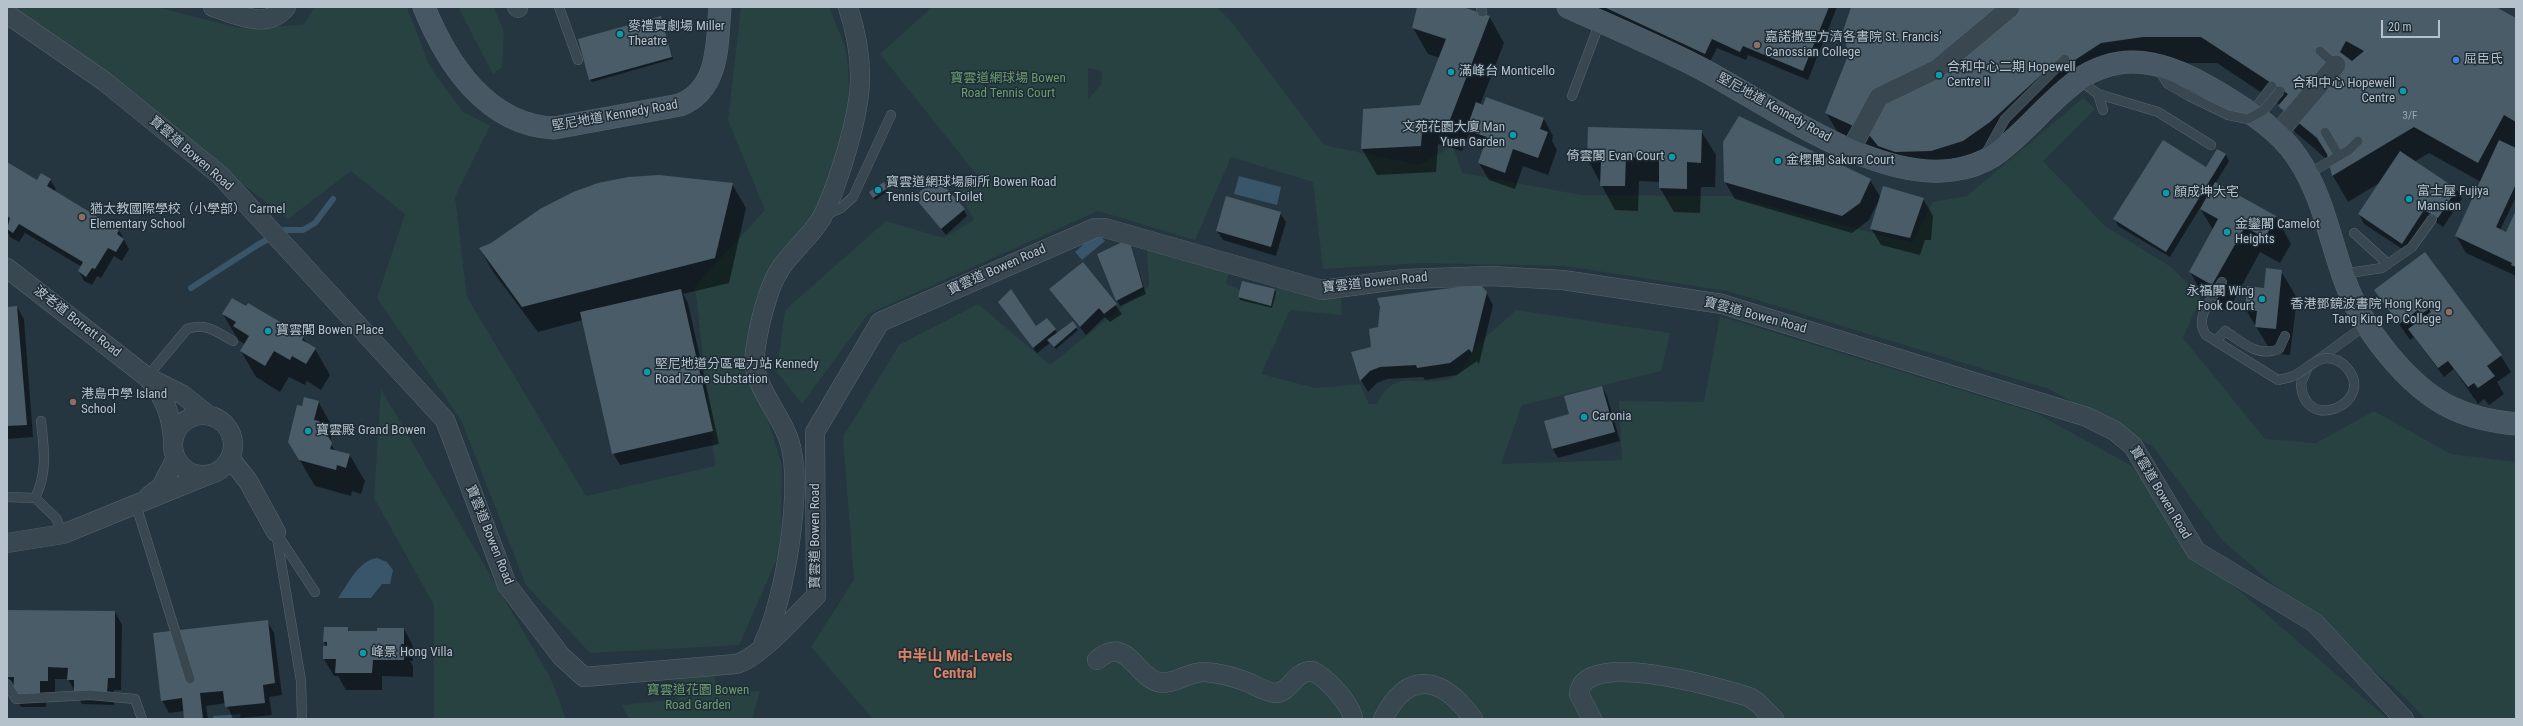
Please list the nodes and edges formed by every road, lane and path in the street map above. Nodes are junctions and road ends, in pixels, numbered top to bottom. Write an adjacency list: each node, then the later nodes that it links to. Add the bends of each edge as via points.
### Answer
1 (213, 7): 2 (street, via 262,20 275,16)
2 (286, 7)
3 (424, 7): 5 (street, 堅尼地道 Kennedy Road, via 450,58 482,98 510,118 539,128 554,128 680,105 695,98 706,85 713,69)
4 (559, 7): 12 (lane)
5 (720, 7)
6 (848, 7): 31 (street, via 859,45 860,93 852,135 834,190)
7 (1568, 7): 10 (street, 堅尼地道 Kennedy Road)
8 (2010, 8): 27 (street, via 1937,69 1879,97)
9 (7, 14): 56 (street, 寶雲道 Bowen Road, via 104,81 221,176 445,420 507,585 561,656 584,677 736,664 746,662)
10 (1600, 22): 18 (lane); 27 (street, 堅尼地道 Kennedy Road, via 1699,68 1776,112)
11 (2320, 51): 15 (lane)
12 (578, 60)
13 (2065, 60): 29 (lane, via 2005,119)
14 (2154, 63): 16 (street, 堅尼地道 Kennedy Road, via 2138,61 2118,64 2102,68); 21 (street, 堅尼地道 Kennedy Road, via 2221,94); 21 (lane, bridge, via 2168,84 2228,115 2248,119 2264,110 2276,88)
15 (2339, 68): 24 (street)
16 (2079, 80): 17 (lane); 29 (street, 堅尼地道 Kennedy Road, via 2000,152)
17 (2098, 94): 20 (lane); 26 (lane, via 2158,112)
18 (1572, 96)
19 (2214, 104): 21 (lane, via 2229,111)
20 (2103, 110)
21 (2251, 114): 24 (street, 堅尼地道 Kennedy Road)
22 (891, 115): 31 (lane, via 853,197 840,208)
23 (2325, 132): 28 (lane)
24 (2278, 133): 30 (street, 堅尼地道 Kennedy Road)
25 (2358, 141): 28 (lane)
26 (2211, 145)
27 (1851, 149): 29 (street, 堅尼地道 Kennedy Road, via 1894,167 1921,171 1953,170)
28 (2339, 156): 30 (lane)
29 (1981, 164)
30 (2308, 174): 36 (street, 堅尼地道 Kennedy Road)
31 (821, 218): 56 (street, via 808,238 777,274 754,353 755,372 788,438 793,453 794,472 788,554 772,627)
32 (2432, 219): 34 (lane, via 2412,247)
33 (2354, 233): 34 (lane)
34 (2388, 264): 36 (lane, via 2372,271)
35 (7, 268): 42 (street, 波老道 Borrett Road)
36 (2342, 274): 38 (street, 堅尼地道 Kennedy Road)
37 (2222, 282): 41 (lane, via 2200,319 2201,328 2206,335)
38 (2367, 324): 41 (lane, bridge, via 2308,367 2301,384 2303,395 2316,409 2328,411 2345,404 2354,386 2352,376 2340,362 2328,358 2318,360 2293,377 2278,380); 45 (street, 堅尼地道 Kennedy Road, via 2397,362 2432,396 2462,412)
39 (2286, 336): 41 (lane, via 2279,349 2267,353 2259,352 2225,331)
40 (233, 341): 42 (lane, via 209,328 196,326 187,329)
41 (2216, 341)
42 (147, 377): 43 (street, 波老道 Borrett Road, via 182,395); 46 (street, 波老道 Borrett Road, via 162,395 168,409)
43 (208, 415): 46 (street, via 199,415 182,423); 47 (street, 波老道 Borrett Road, via 225,423 230,431 233,440)
44 (41, 421): 50 (lane, via 44,465 42,484)
45 (2516, 424)
46 (175, 449): 48 (street, via 189,472); 51 (street, via 161,487)
47 (230, 458): 48 (street, via 217,472); 52 (street, via 248,481)
48 (208, 474): 51 (street)
49 (7, 497): 50 (lane)
50 (35, 498): 53 (lane, via 56,518)
51 (136, 505): 53 (street); 58 (lane)
52 (276, 532): 55 (lane); 61 (lane, via 300,673)
53 (63, 534): 54 (street)
54 (7, 543)
55 (315, 592)
56 (761, 650): 67 (street, 寶雲道 Bowen Road, via 816,596 815,432 880,322 1095,228 1105,228 1322,290 1404,279 1491,276 1563,280 1722,304 2098,421 2128,441 2141,458 2184,536 2196,551 2315,623)
57 (1097, 660): 62 (street, via 1104,655 1119,653 1131,659 1151,679 1160,682 1169,682 1194,672 1207,672 1276,693 1283,691 1303,672 1312,671 1348,704)
58 (190, 679)
59 (7, 684): 60 (lane, via 16,699 90,695 135,699)
60 (142, 719)
61 (302, 719)
62 (1353, 719)
63 (1383, 719): 64 (street, via 1404,690 1425,683 1434,684 1448,692)
64 (1473, 719)
65 (1592, 719): 66 (street, via 1579,694 1582,684 1597,676 1634,672 1678,678 1749,697)
66 (1774, 719)
67 (2404, 719)

